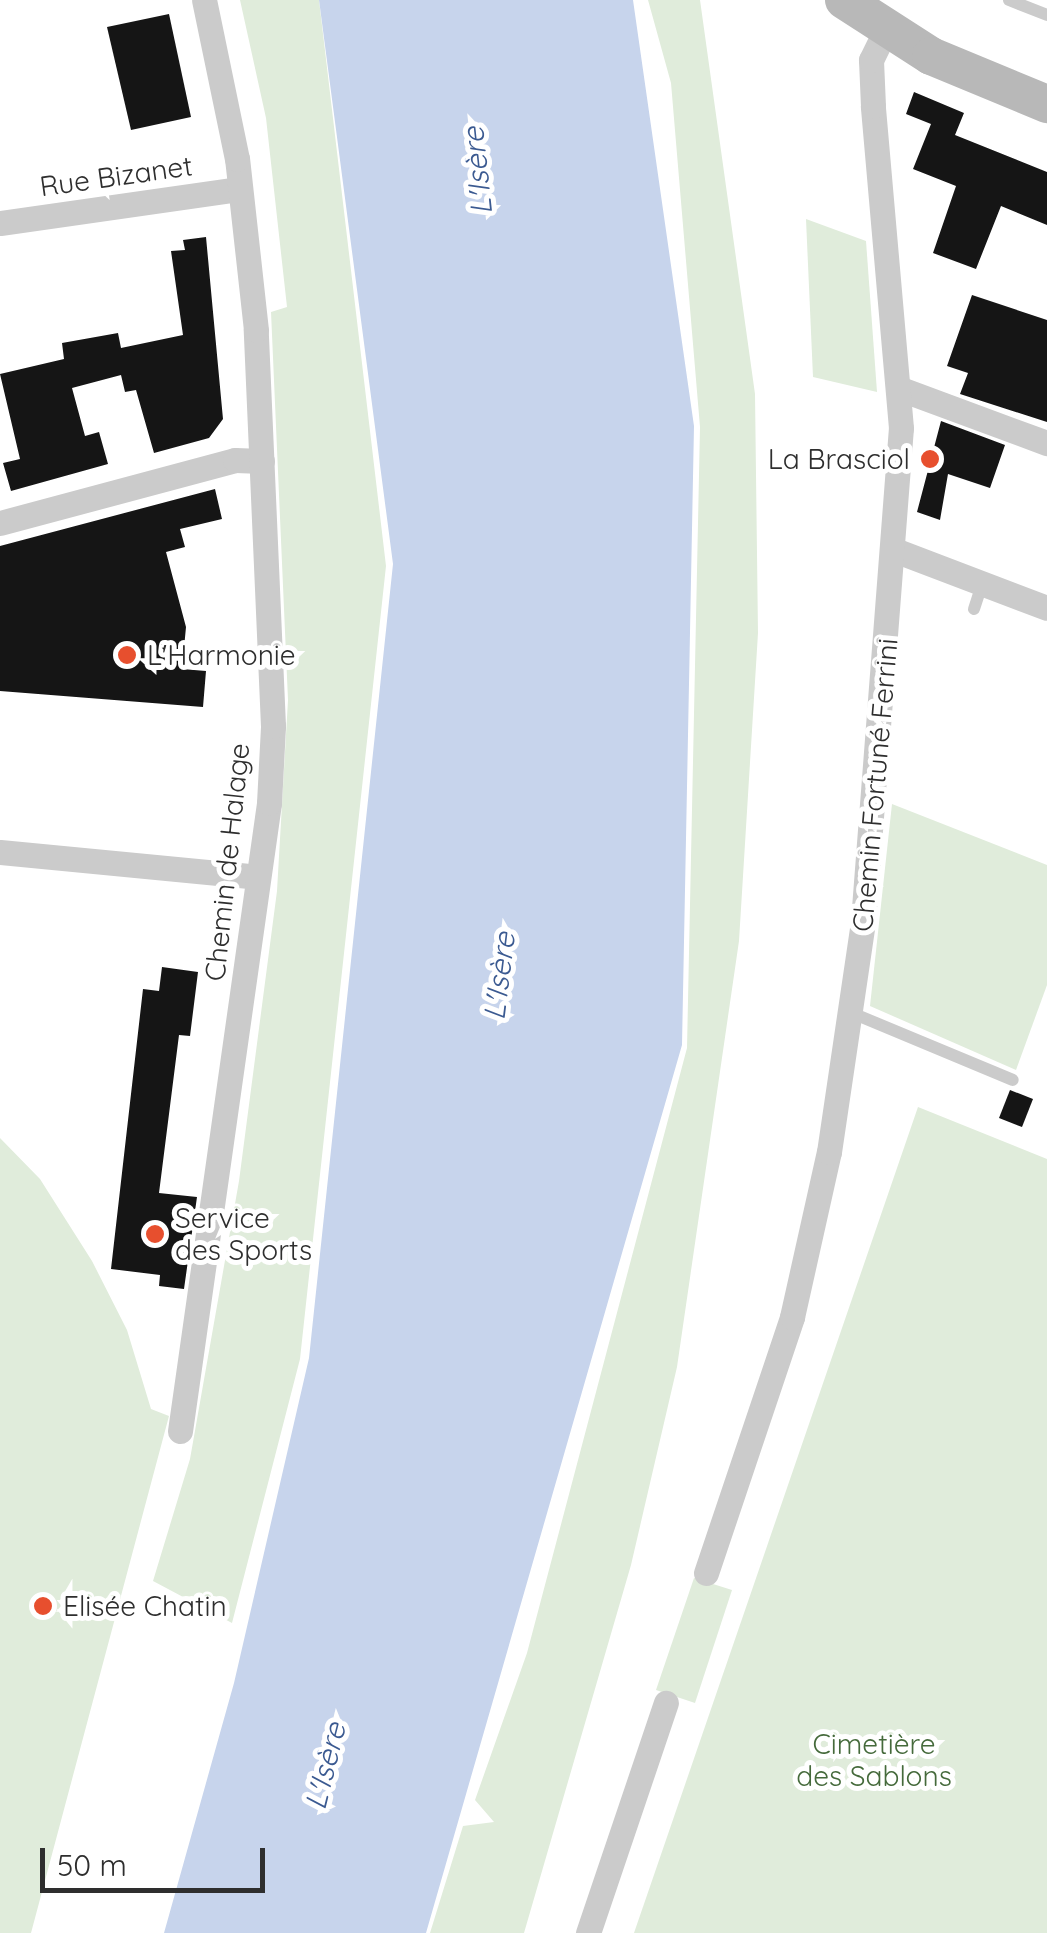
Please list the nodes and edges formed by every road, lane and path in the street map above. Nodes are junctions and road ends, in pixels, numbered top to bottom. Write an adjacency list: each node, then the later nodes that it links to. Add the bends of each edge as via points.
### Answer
1 (204, 0): 7 (street, Chemin de Halage)
2 (844, 0): 5 (street)
3 (1009, 0): 4 (lane)
4 (1047, 15)
5 (884, 31): 6 (street); 9 (street, Chemin Fortuné Ferrini, via 872,60 873,106)
6 (1047, 104)
7 (240, 188): 8 (street, Rue Bizanet); 11 (street, Chemin de Halage)
8 (0, 224)
9 (898, 388): 10 (street); 13 (street, Chemin Fortuné Ferrini)
10 (1047, 442)
11 (262, 461): 12 (street, via 235,460); 18 (street, Chemin de Halage, via 273,726)
12 (0, 523)
13 (897, 551): 14 (street); 19 (street, Chemin Fortuné Ferrini)
14 (982, 582): 15 (street); 16 (lane)
15 (1047, 608)
16 (974, 609)
17 (0, 852): 18 (street)
18 (258, 877): 21 (street, Chemin de Halage)
19 (852, 1013): 20 (lane); 22 (street, Chemin Fortuné Ferrini, via 792,1317)
20 (1013, 1080)
21 (180, 1430)
22 (706, 1573)
23 (666, 1703): 24 (street)
24 (588, 1933)

